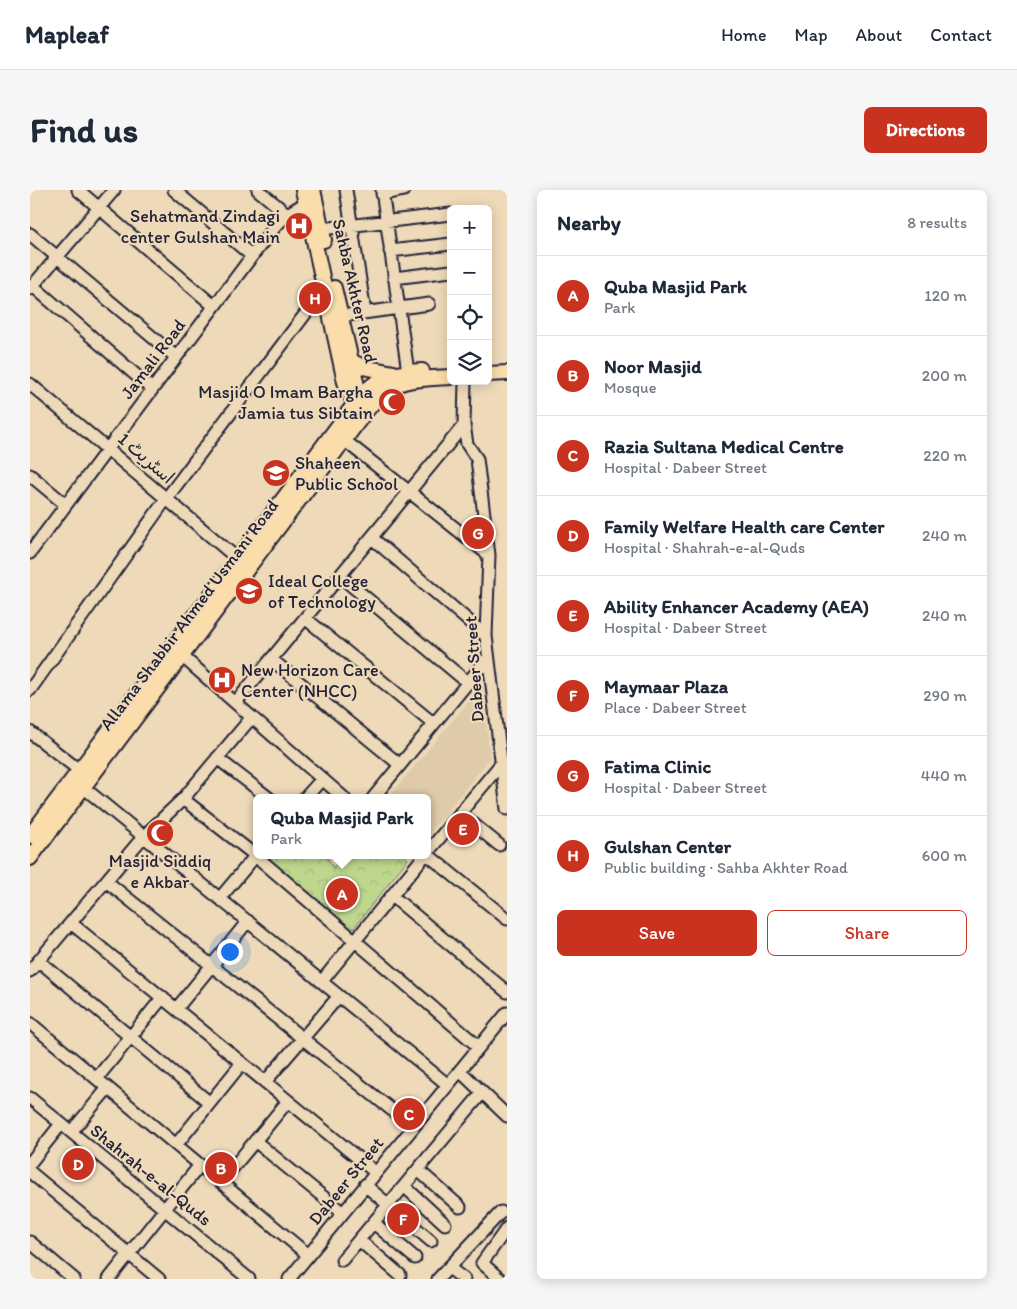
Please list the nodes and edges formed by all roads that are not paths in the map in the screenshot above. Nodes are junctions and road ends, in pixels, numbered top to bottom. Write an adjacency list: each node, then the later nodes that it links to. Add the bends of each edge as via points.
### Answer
1 (78, 190): 9 (street)
2 (114, 190): 9 (street)
3 (174, 190): 18 (street)
4 (258, 190): 10 (street)
5 (346, 190): 13 (street)
6 (404, 190): 7 (street)
7 (382, 192): 12 (street)
8 (309, 196): 10 (street, Jamali Road); 14 (main road, Sahba Akhter Road); 23 (main road, Sahba Akhter Road)
9 (99, 208): 19 (street); 25 (street)
10 (287, 214): 18 (street, Jamali Road)
11 (447, 214): 12 (street)
12 (386, 221): 13 (street); 17 (street)
13 (352, 226): 14 (street); 27 (street)
14 (321, 229): 23 (main road, Sahba Akhter Road)
15 (30, 234): 19 (street)
16 (447, 244): 17 (street)
17 (390, 251): 21 (street)
18 (252, 256): 25 (street, Jamali Road)
19 (57, 257): 22 (street); 29 (street)
20 (447, 271): 21 (street)
21 (394, 278): 26 (street)
22 (32, 287): 41 (street)
23 (331, 296): 28 (main road, Sahba Akhter Road); 43 (main road, Sahba Akhter Road, via 345,382 350,396); 50 (street, via 315,301)
24 (429, 304): 26 (street)
25 (214, 306): 29 (street, Jamali Road)
26 (398, 308): 27 (street); 34 (street)
27 (366, 312): 28 (street)
28 (341, 316): 30 (main road, Sahba Akhter Road)
29 (176, 357): 41 (street, Jamali Road)
30 (352, 361): 35 (main road, via 363,367); 43 (main road, Sahba Akhter Road)
31 (507, 367): 32 (main road)
32 (492, 368)
33 (447, 370): 34 (main road)
34 (408, 372): 35 (main road)
35 (394, 373): 43 (main road, Allama Shabbir Ahmed Usmani Road, via 370,386)
36 (507, 373): 37 (main road)
37 (492, 374)
38 (447, 377): 42 (main road, via 406,381)
39 (30, 384): 47 (street, اسٹریٹ 1)
40 (465, 385): 45 (street, Dabeer Street)
41 (152, 389): 47 (street, Jamali Road)
42 (379, 396): 43 (main road); 44 (main road, Allama Shabbir Ahmed Usmani Road)
43 (359, 399): 44 (main road, Sahba Akhter Road); 55 (main road, Allama Shabbir Ahmed Usmani Road)
44 (361, 419): 46 (main road, Allama Shabbir Ahmed Usmani Road)
45 (464, 425): 49 (street); 54 (street, Dabeer Street, via 467,444 478,459)
46 (344, 440): 49 (street); 59 (main road, Allama Shabbir Ahmed Usmani Road)
47 (108, 448): 50 (street, اسٹریٹ 1); 51 (street, Jamali Road)
48 (30, 475): 51 (street)
49 (408, 493): 52 (street); 54 (street)
50 (166, 499): 55 (street, اسٹریٹ 1); 63 (street)
51 (66, 505): 53 (street, Jamali Road)
52 (372, 538): 56 (street); 58 (street)
53 (30, 553)
54 (489, 555): 58 (street, Dabeer Street)
55 (238, 560): 71 (main road, Allama Shabbir Ahmed Usmani Road)
56 (340, 576): 57 (street); 62 (street)
57 (305, 618): 61 (street); 66 (street)
58 (486, 636): 60 (street, Dabeer Street)
59 (183, 657): 64 (street); 73 (main road, Allama Shabbir Ahmed Usmani Road)
60 (488, 658): 62 (street); 70 (street, Dabeer Street)
61 (271, 659): 64 (street); 69 (street)
62 (467, 682): 66 (street)
63 (30, 690)
64 (236, 702): 65 (street)
65 (252, 717): 68 (street); 72 (street)
66 (433, 723): 69 (street)
67 (30, 732): 71 (street)
68 (217, 758): 74 (street); 78 (street)
69 (399, 764): 77 (street)
70 (500, 765): 79 (street, Dabeer Street); 80 (street)
71 (79, 770): 81 (main road, Allama Shabbir Ahmed Usmani Road)
72 (322, 778): 75 (street); 76 (street)
73 (83, 787): 82 (street); 86 (main road, Allama Shabbir Ahmed Usmani Road)
74 (264, 794)
75 (308, 794)
76 (340, 794)
77 (376, 794)
78 (183, 799): 82 (street); 85 (street)
79 (507, 809)
80 (460, 813): 83 (street); 84 (street)
81 (30, 836)
82 (144, 837): 91 (street); 93 (street)
83 (499, 845)
84 (431, 847)
85 (253, 853)
86 (30, 858)
87 (253, 859): 93 (street)
88 (261, 859): 97 (street)
89 (421, 859): 92 (street)
90 (429, 859): 94 (street)
91 (106, 881): 96 (street); 99 (street)
92 (392, 896): 97 (street); 102 (street)
93 (220, 898): 95 (street)
94 (507, 919)
95 (248, 921): 99 (street); 101 (street)
96 (71, 923): 98 (street); 104 (street)
97 (356, 940): 101 (street); 110 (street)
98 (39, 961): 100 (street); 108 (street)
99 (212, 966): 105 (street); 109 (street)
100 (30, 971)
101 (322, 981): 103 (street)
102 (507, 992)
103 (339, 996): 109 (street); 115 (street)
104 (163, 997): 105 (street); 108 (street)
105 (177, 1008): 111 (street)
106 (507, 1013): 110 (street, Dabeer Street)
107 (30, 1023): 113 (street)
108 (130, 1037): 113 (street); 120 (street)
109 (303, 1038): 114 (street); 123 (street)
110 (479, 1047): 112 (street, Dabeer Street)
111 (242, 1063): 114 (street); 120 (street)
112 (460, 1070): 115 (street, Dabeer Street); 117 (street)
113 (96, 1078): 116 (street)
114 (265, 1082): 119 (street)
115 (448, 1084): 123 (street, Dabeer Street)
116 (108, 1088): 124 (street); 126 (street)
117 (482, 1093): 121 (street); 129 (street)
118 (30, 1098): 122 (street, Shahrah-e-al-Quds)
119 (288, 1101): 125 (street); 131 (street)
120 (210, 1104): 126 (street)
121 (507, 1116)
122 (60, 1124): 124 (street, Shahrah-e-al-Quds); 127 (street)
123 (413, 1127): 131 (street, Dabeer Street)
124 (71, 1132): 137 (street, Shahrah-e-al-Quds)
125 (255, 1141): 132 (street); 139 (street)
126 (176, 1144): 128 (street)
127 (30, 1163)
128 (200, 1165): 132 (street); 137 (street)
129 (418, 1170): 134 (street); 136 (street)
130 (30, 1172): 146 (street)
131 (375, 1172): 133 (street, Dabeer Street)
132 (221, 1182): 147 (street)
133 (365, 1185): 135 (street); 139 (street, Dabeer Street)
134 (404, 1186): 135 (street); 141 (street)
135 (389, 1204): 140 (street); 144 (street)
136 (460, 1207)
137 (164, 1209): 146 (street); 155 (street, Shahrah-e-al-Quds)
138 (501, 1212): 150 (street)
139 (343, 1213): 147 (street, Dabeer Street)
140 (374, 1223): 143 (street); 148 (street)
141 (445, 1224)
142 (507, 1228): 159 (street, via 482,1263)
143 (359, 1240): 149 (street); 151 (street)
144 (431, 1240)
145 (30, 1242): 152 (street)
146 (129, 1255): 153 (street); 154 (street)
147 (308, 1255): 156 (street, Dabeer Street)
148 (415, 1258)
149 (342, 1260)
150 (449, 1268): 157 (street); 158 (street)
151 (400, 1275)
152 (74, 1279)
153 (109, 1279)
154 (158, 1279)
155 (249, 1279)
156 (289, 1279)
157 (438, 1279)
158 (464, 1279)
159 (500, 1279)

